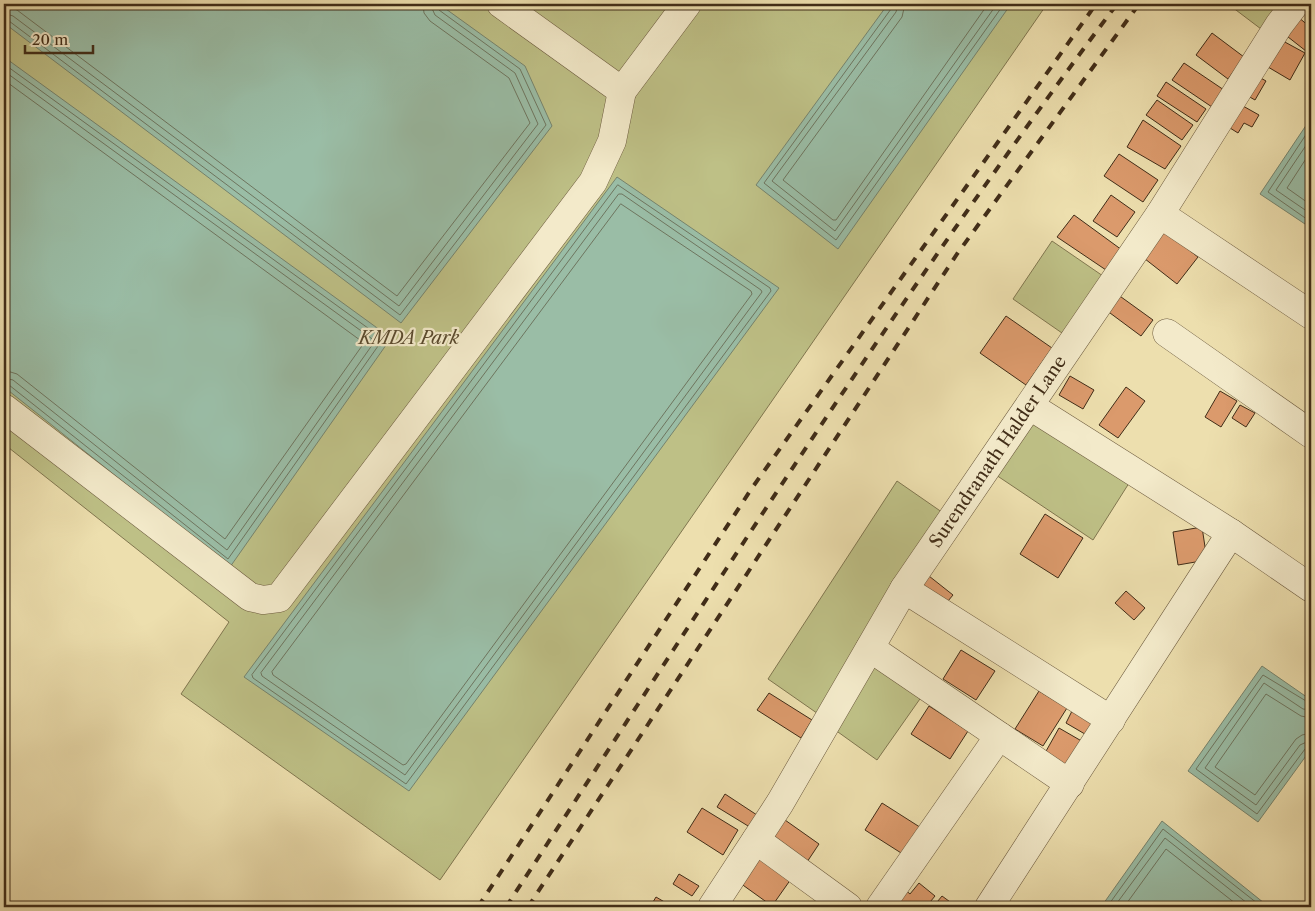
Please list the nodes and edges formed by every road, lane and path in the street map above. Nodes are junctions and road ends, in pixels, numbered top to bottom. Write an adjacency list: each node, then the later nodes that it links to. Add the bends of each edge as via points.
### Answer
1 (502, 4): 4 (street)
2 (687, 4): 4 (street)
3 (1295, 4): 5 (street, Surendranath Halder Lane)
4 (622, 92): 9 (street, via 612,141 593,182 279,598 263,600 250,597)
5 (1160, 214): 6 (street); 8 (street, Surendranath Halder Lane)
6 (1311, 315)
7 (1167, 334): 10 (street)
8 (1030, 406): 11 (street); 13 (street, Surendranath Halder Lane)
9 (4, 408)
10 (1311, 434)
11 (1231, 533): 12 (street); 15 (street)
12 (1311, 588)
13 (904, 589): 14 (street, Surendranath Halder Lane); 15 (street)
14 (870, 648): 16 (street); 18 (street, Surendranath Halder Lane)
15 (1111, 720): 17 (street)
16 (999, 736): 17 (street); 21 (street)
17 (1070, 784): 22 (street)
18 (756, 840): 19 (street, Surendranath Halder Lane); 20 (street)
19 (712, 907)
20 (848, 907)
21 (880, 907)
22 (989, 907)

